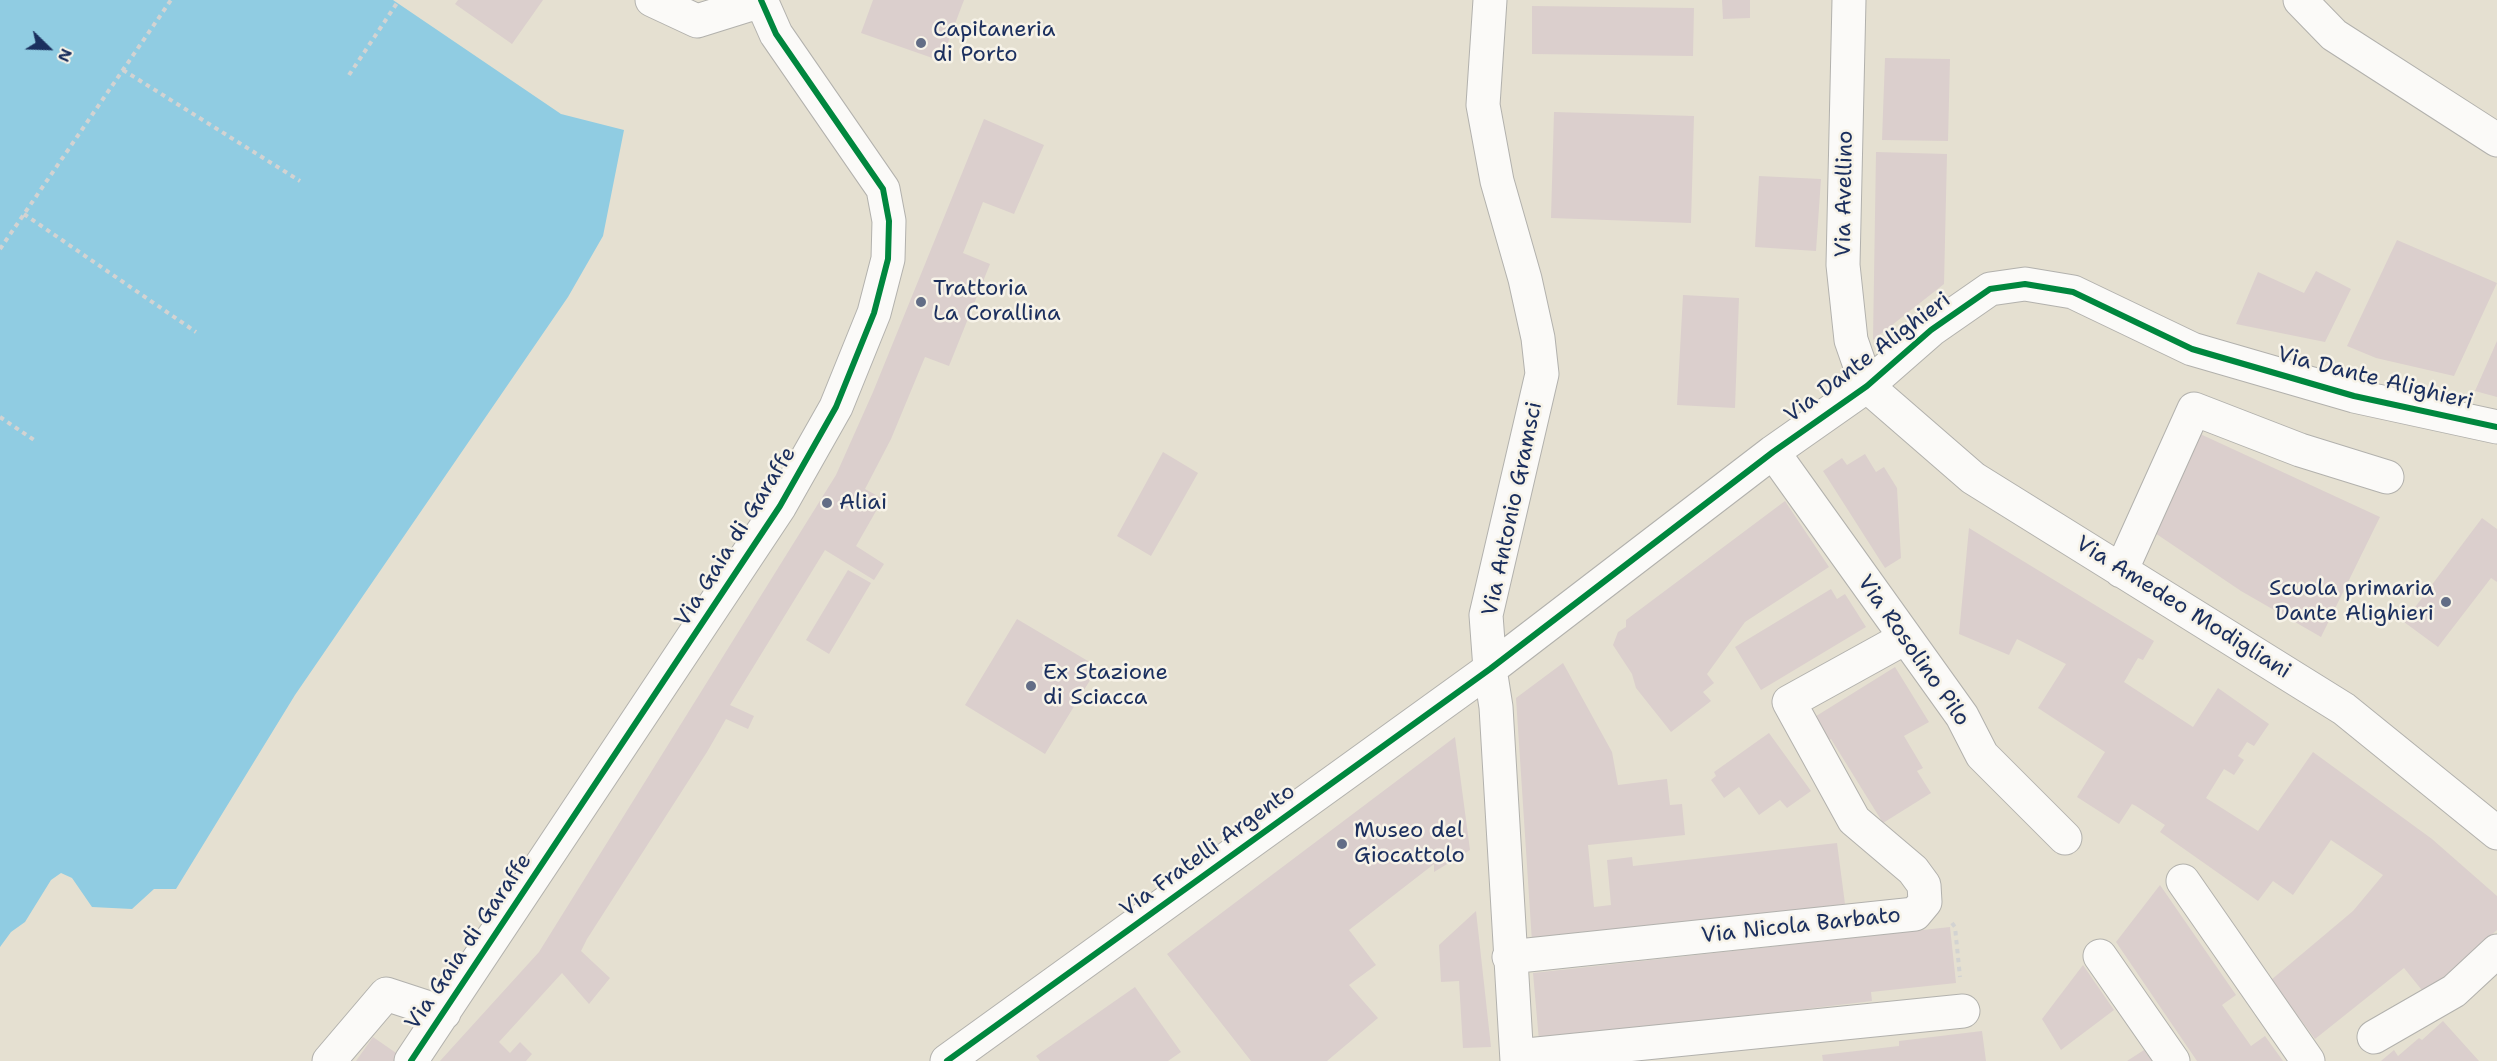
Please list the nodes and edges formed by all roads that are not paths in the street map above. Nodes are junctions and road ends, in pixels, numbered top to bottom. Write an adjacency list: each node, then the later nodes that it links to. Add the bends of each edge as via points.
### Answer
1 (652, 0): 2 (street, via 697,21)
2 (761, 0): 21 (street, Via Gaia di Garaffe, via 776,34 883,189 889,221 888,259 874,313 836,407 780,506)
3 (1490, 0): 13 (street, Via Antonio Gramsci, via 1482,105 1497,181 1526,279 1542,374 1486,615)
4 (1849, 0): 7 (street, Via Avellino, via 1843,264 1851,340)
5 (2300, 0): 6 (street, via 2334,35)
6 (2497, 140)
7 (1867, 386): 8 (street, Via Dante Alighieri, via 1931,330 1989,289 2025,284 2073,292 2192,350 2354,396); 9 (street, Via Dante Alighieri); 11 (street, Via Amedeo Modigliani, via 1973,478)
8 (2497, 427)
9 (1773, 452): 12 (street, Via Rosolino Pilo); 13 (street, Via Dante Alighieri)
10 (2387, 477): 11 (street, via 2300,450 2194,409)
11 (2121, 571): 14 (street, Via Amedeo Modigliani, via 2344,709)
12 (1905, 638): 15 (street, Via Rosolino Pilo, via 1962,716 1982,755); 19 (street, Via Nicola Barbato, via 1789,702 1854,820 1920,878 1926,893 1916,914)
13 (1490, 669): 19 (street, Via Antonio Gramsci, via 1496,707); 26 (street, Via Fratelli Argento)
14 (2497, 833)
15 (2065, 838)
16 (2183, 882): 28 (street)
17 (2497, 951): 22 (street, via 2454,991)
18 (2100, 956): 27 (street)
19 (1509, 957): 23 (street, Via Antonio Gramsci)
20 (1963, 1011): 23 (street)
21 (444, 1013): 24 (street, via 386,994); 25 (street, Via Gaia di Garaffe)
22 (2374, 1036)
23 (1517, 1058)
24 (329, 1061)
25 (411, 1061)
26 (947, 1061)
27 (2173, 1061)
28 (2308, 1061)

